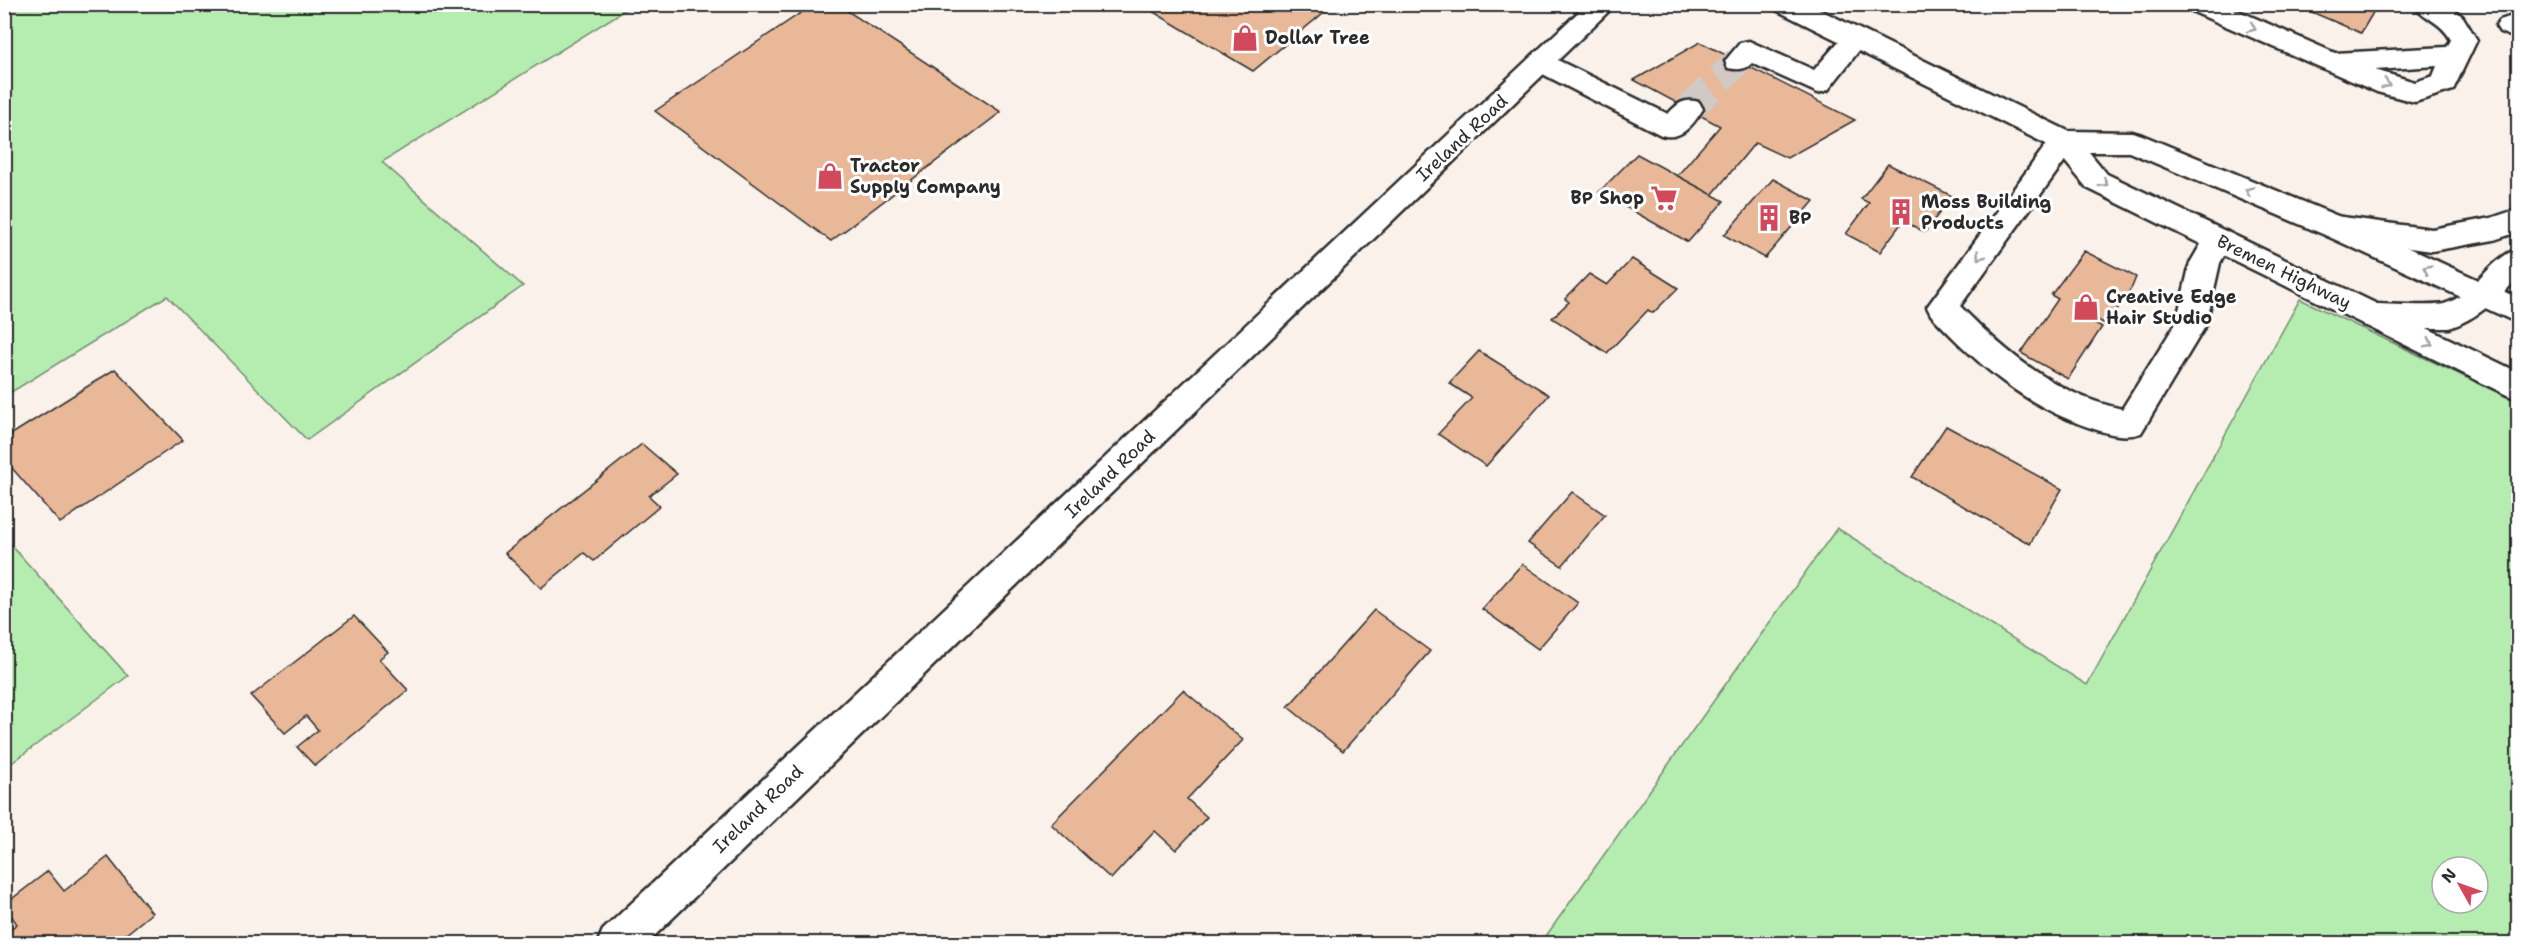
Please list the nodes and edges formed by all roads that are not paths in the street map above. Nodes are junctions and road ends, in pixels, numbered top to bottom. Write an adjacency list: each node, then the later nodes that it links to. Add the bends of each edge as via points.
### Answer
1 (1603, 4): 7 (main road, Ireland Road)
2 (1785, 4): 5 (main road, Bremen Highway)
3 (2198, 4): 4 (main road, one-way to 4, via 2387,86 2415,92 2443,83 2464,40 2457,26)
4 (2426, 4)
5 (1855, 39): 6 (main road, via 1818,83 1749,50); 9 (main road, Bremen Highway)
6 (1738, 61)
7 (1543, 62): 8 (main road, via 1671,128); 18 (main road, Ireland Road)
8 (1689, 109)
9 (2064, 141): 11 (main road, Bremen Highway, one-way to 9, via 2132,142); 12 (main road, Bremen Highway, one-way to 12, via 2097,181); 12 (main road, one-way to 12, via 1942,307 1995,361 2031,386 2101,419 2130,424 2191,325 2205,263)
10 (2518, 220): 11 (main road, via 2494,229 2432,240)
11 (2335, 227): 14 (main road, Bremen Highway, one-way to 11)
12 (2218, 240): 16 (main road, Bremen Highway)
13 (2518, 260): 14 (main road)
14 (2483, 295): 15 (main road, Bremen Highway); 16 (main road, via 2449,316)
15 (2518, 311)
16 (2374, 316): 17 (main road, Bremen Highway, one-way to 17)
17 (2518, 386)
18 (617, 944)

